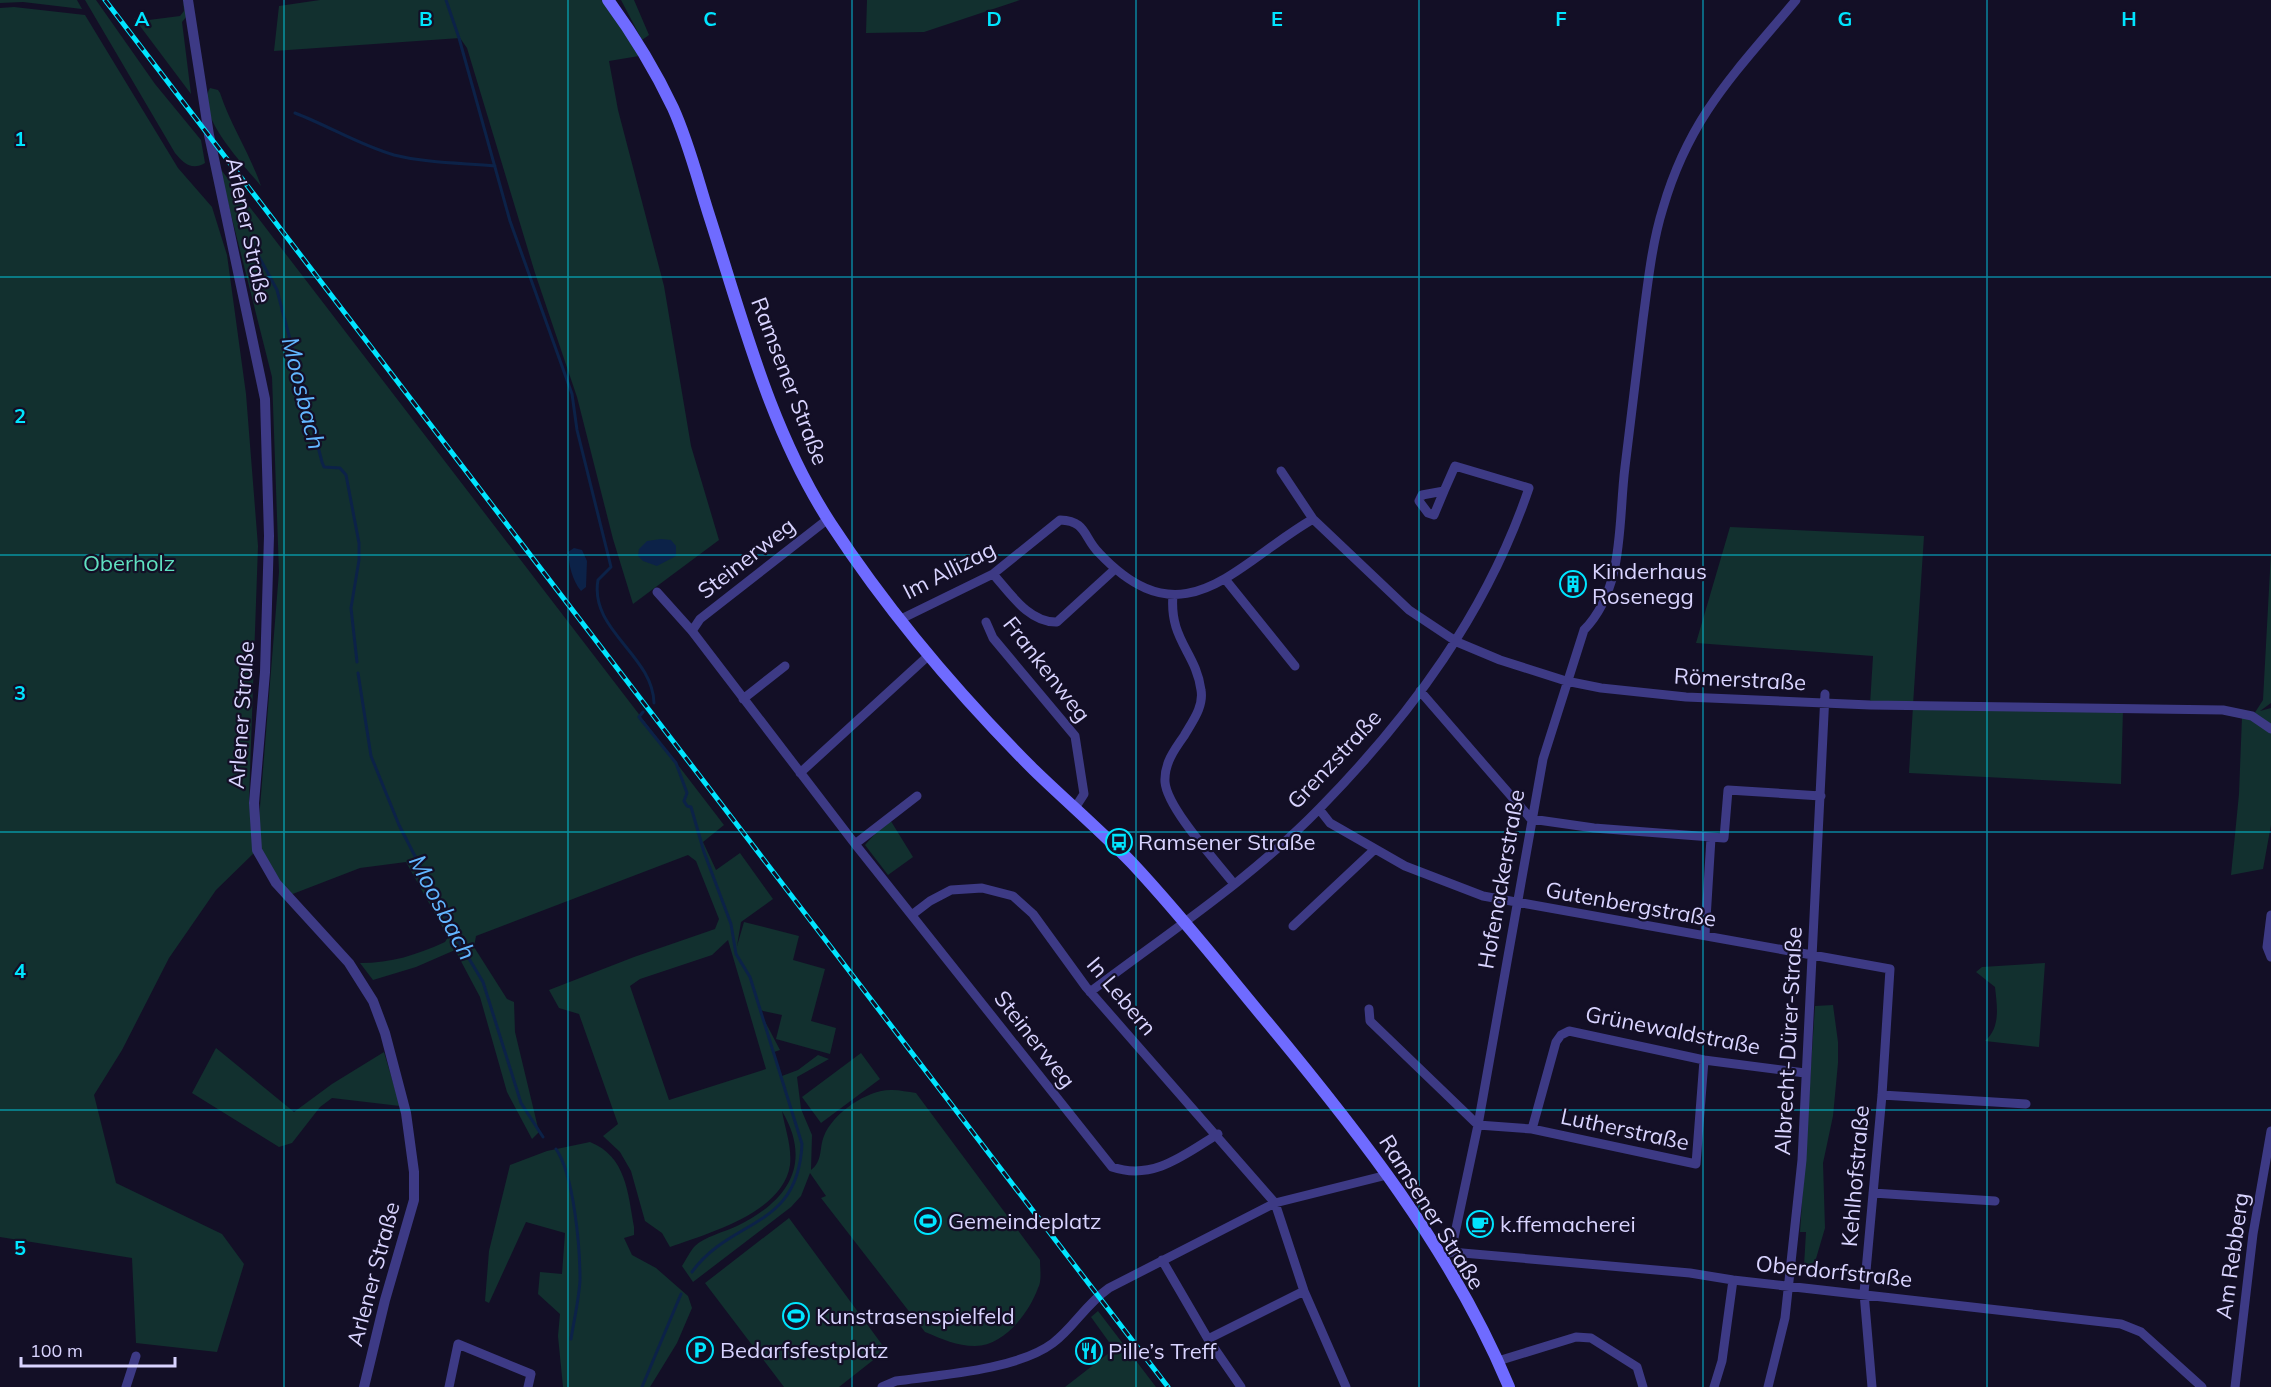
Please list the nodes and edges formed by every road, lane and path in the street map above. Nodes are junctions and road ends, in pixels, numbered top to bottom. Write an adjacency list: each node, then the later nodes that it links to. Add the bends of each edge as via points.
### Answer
1 (188, 0): 68 (street, Arlener Straße, via 211,145 265,399 269,536 265,672 254,802 257,850 276,882 349,963 373,1001 406,1113 414,1173 414,1200)
2 (608, 0): 6 (main road, Ramsener Straße, via 636,41 673,109 775,413 800,470)
3 (1796, 0): 20 (street, Hofenackerstraße, via 1702,115 1681,156 1662,208 1647,289 1622,494 1619,552 1602,605 1584,630)
4 (1281, 471): 7 (street, Römerstraße)
5 (1444, 490): 16 (street, Grenzstraße, via 1455,466 1529,488 1496,570)
6 (828, 519): 13 (main road, Ramsener Straße); 15 (street, Steinerweg, via 700,619)
7 (1313, 519): 10 (street, Im Allizag); 16 (street, Römerstraße, via 1409,610)
8 (1115, 569): 9 (street, via 1057,622 1045,622 1022,607); 9 (street, Im Allizag, via 1073,520 1060,520); 12 (street, Im Allizag, via 1122,577 1147,589)
9 (993, 574): 13 (street, Im Allizag)
10 (1225, 579): 12 (street, Im Allizag, via 1202,590); 19 (street)
11 (657, 592): 15 (street, Steinerweg)
12 (1173, 595): 34 (street, via 1173,626 1197,676 1201,701 1171,755 1165,784 1182,818)
13 (899, 620): 17 (main road, Ramsener Straße)
14 (986, 622): 28 (street, Frankenweg, via 993,639 1076,736 1084,794)
15 (692, 631): 23 (street, Steinerweg)
16 (1457, 642): 20 (street, Römerstraße); 21 (street, Grenzstraße)
17 (928, 656): 25 (street); 28 (main road, Ramsener Straße)
18 (785, 666): 23 (street)
19 (1296, 666)
20 (1566, 681): 22 (street, Römerstraße, via 1686,697); 30 (street, Hofenackerstraße, via 1543,759)
21 (1420, 691): 29 (street, Grenzstraße); 30 (street)
22 (1825, 698): 24 (street, Römerstraße, via 2223,710 2252,716); 27 (street, Albrecht-Dürer-Straße)
23 (743, 699): 25 (street, Steinerweg)
24 (2271, 729)
25 (800, 773): 32 (street, Steinerweg)
26 (918, 796): 32 (street)
27 (1821, 796): 31 (street, via 1728,789 1724,838); 41 (street, Albrecht-Dürer-Straße)
28 (1075, 808): 38 (main road, Ramsener Straße)
29 (1319, 809): 33 (street, Gutenbergstraße, via 1330,823); 34 (street, Grenzstraße)
30 (1531, 819): 31 (street); 35 (street, Hofenackerstraße)
31 (1711, 838): 40 (street)
32 (855, 844): 36 (street, Steinerweg)
33 (1375, 849): 35 (street, Gutenbergstraße, via 1483,897); 39 (street)
34 (1234, 884): 38 (street, Grenzstraße)
35 (1516, 904): 40 (street, Gutenbergstraße); 50 (street, Hofenackerstraße)
36 (913, 914): 44 (street, In Lebern, via 951,890 982,888 1013,896 1033,914); 53 (street, Steinerweg, via 1112,1167 1130,1173 1145,1172 1174,1161)
37 (2271, 915): 42 (street, via 2267,947)
38 (1184, 921): 44 (street, Grenzstraße); 54 (main road, Ramsener Straße, via 1346,1116)
39 (1293, 926)
40 (1705, 935): 41 (street, Gutenbergstraße)
41 (1813, 956): 43 (street, Gutenbergstraße); 47 (street, Albrecht-Dürer-Straße)
42 (2271, 957)
43 (1890, 969): 48 (street, Kehlhofstraße)
44 (1090, 992): 53 (street, In Lebern)
45 (1369, 1010): 50 (street, via 1370,1021)
46 (1704, 1060): 47 (street, Grünewaldstraße); 51 (street, Grünewaldstraße, via 1569,1031 1556,1042); 51 (street, Lutherstraße, via 1696,1164)
47 (1805, 1073): 61 (street, Albrecht-Dürer-Straße, via 1802,1160)
48 (1882, 1095): 49 (street); 55 (street, Kehlhofstraße)
49 (2026, 1104)
50 (1478, 1125): 51 (street, Lutherstraße); 58 (street, Hofenackerstraße)
51 (1532, 1129)
52 (2271, 1131): 80 (street, Am Rebberg, via 2253,1234)
53 (1218, 1134): 57 (street, In Lebern)
54 (1387, 1175): 57 (street); 58 (main road, Ramsener Straße)
55 (1873, 1193): 56 (street); 63 (street, Kehlhofstraße)
56 (1995, 1201)
57 (1275, 1203): 59 (street); 62 (street)
58 (1445, 1254): 60 (street, Oberdorfstraße, via 1690,1273); 66 (main road, Ramsener Straße)
59 (1162, 1260): 64 (street); 71 (street, via 1097,1297 1058,1338 1038,1352 989,1367 896,1381)
60 (1733, 1280): 61 (street, Oberdorfstraße); 76 (street, via 1722,1361)
61 (1790, 1284): 63 (street, Oberdorfstraße); 77 (street, Albrecht-Dürer-Straße)
62 (1304, 1291): 64 (street); 73 (street)
63 (1864, 1293): 78 (street, Kehlhofstraße); 79 (street, Oberdorfstraße, via 2121,1324 2141,1332)
64 (1208, 1339): 72 (street)
65 (136, 1356): 67 (street)
66 (1498, 1361): 74 (main road, Ramsener Straße); 75 (street, via 1587,1337 1637,1367)
67 (126, 1387)
68 (364, 1387)
69 (449, 1387): 70 (street, via 458,1344 531,1374)
70 (528, 1387)
71 (882, 1387)
72 (1241, 1387)
73 (1346, 1387)
74 (1509, 1387)
75 (1643, 1387)
76 (1714, 1387)
77 (1768, 1387)
78 (1872, 1387)
79 (2202, 1387)
80 (2235, 1387)

